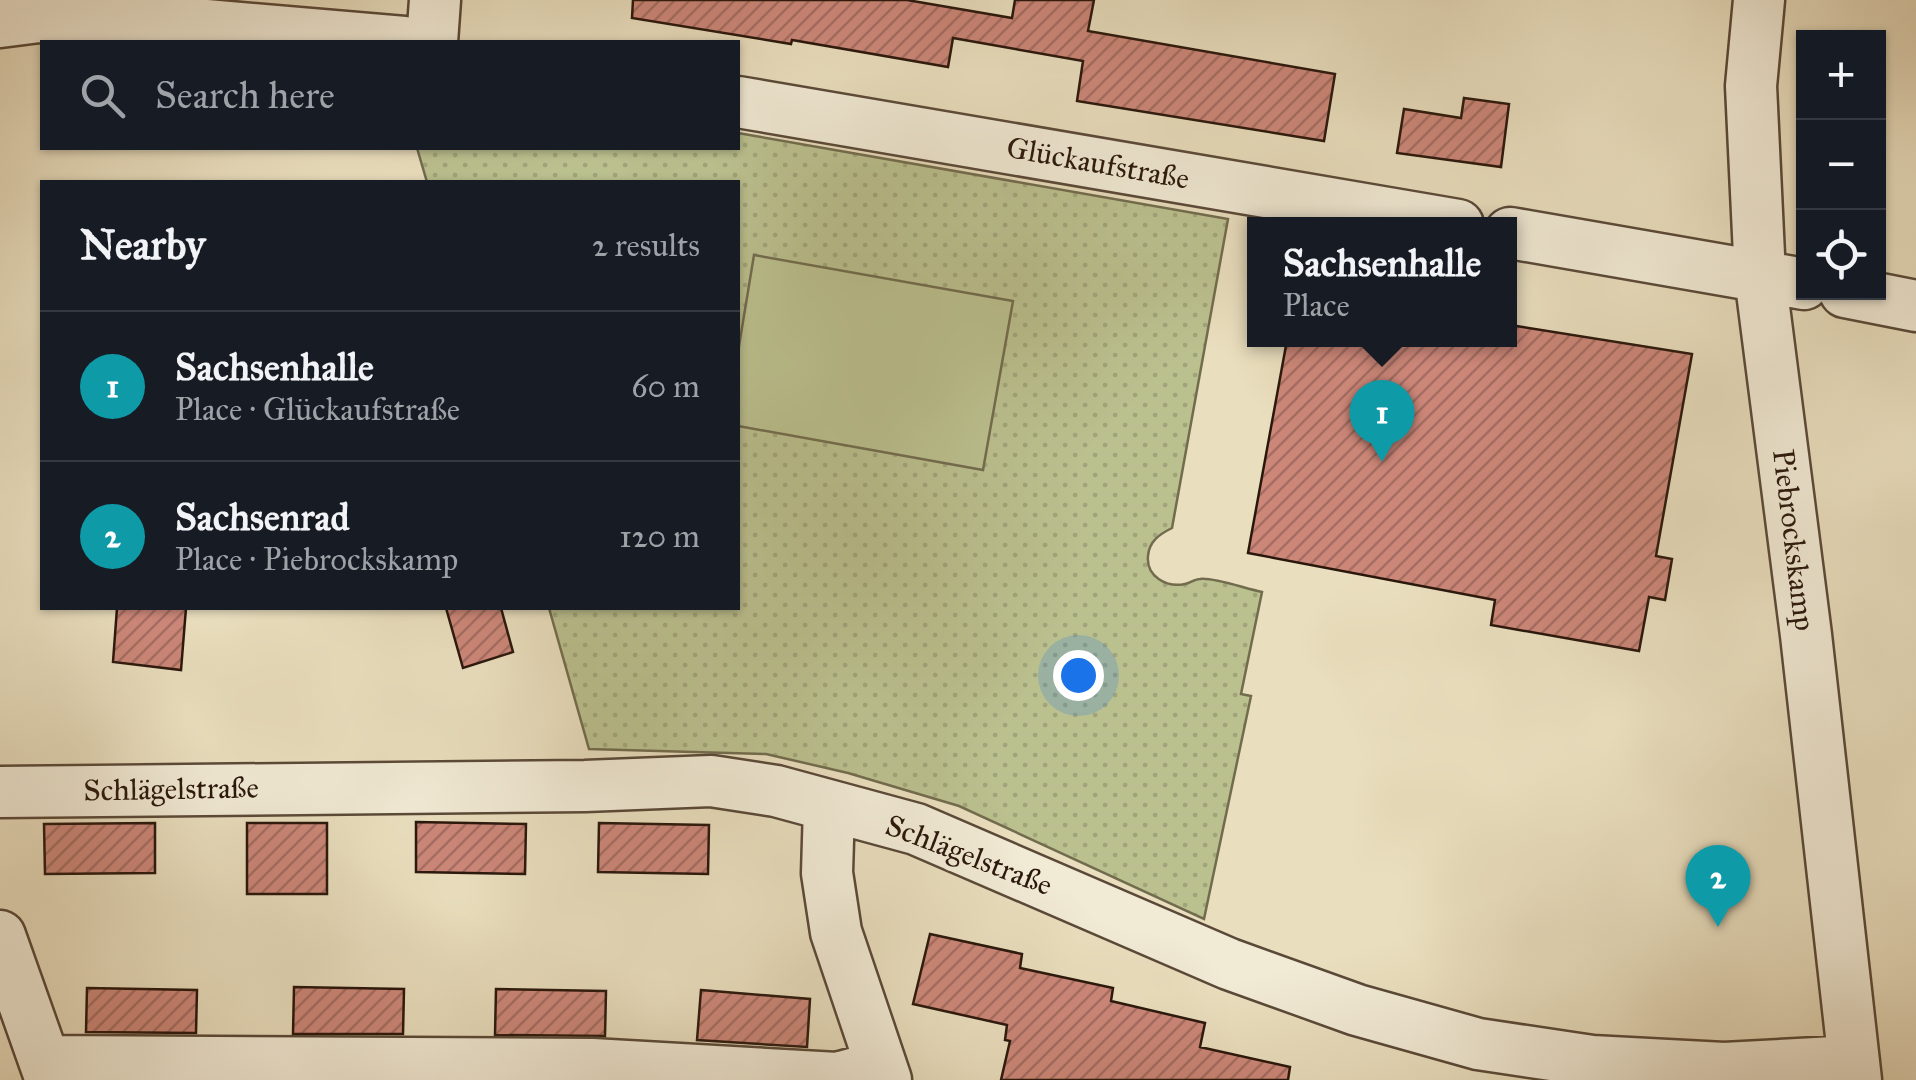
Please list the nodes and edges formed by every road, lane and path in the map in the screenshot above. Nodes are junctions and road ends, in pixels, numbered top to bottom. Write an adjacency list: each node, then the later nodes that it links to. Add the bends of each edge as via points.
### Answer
1 (435, 0): 5 (street)
2 (1759, 0): 9 (street, Piebrockskamp, via 1752,86)
3 (26, 13): 4 (street)
4 (383, 40)
5 (432, 40)
6 (740, 102): 7 (street, Glückaufstraße)
7 (1417, 217)
8 (1517, 234): 9 (street)
9 (1782, 280): 16 (street, Piebrockskamp, via 1800,589)
10 (1886, 300): 11 (street)
11 (1916, 306)
12 (0, 792): 13 (street, Schlägelstraße, via 712,780)
13 (828, 807): 16 (street, Schlägelstraße, via 916,828 1229,964 1478,1044 1592,1061); 17 (street, via 827,873 836,932)
14 (0, 936): 15 (street)
15 (48, 1070): 17 (street, via 592,1064 837,1078)
16 (1855, 1070)
17 (884, 1073)

